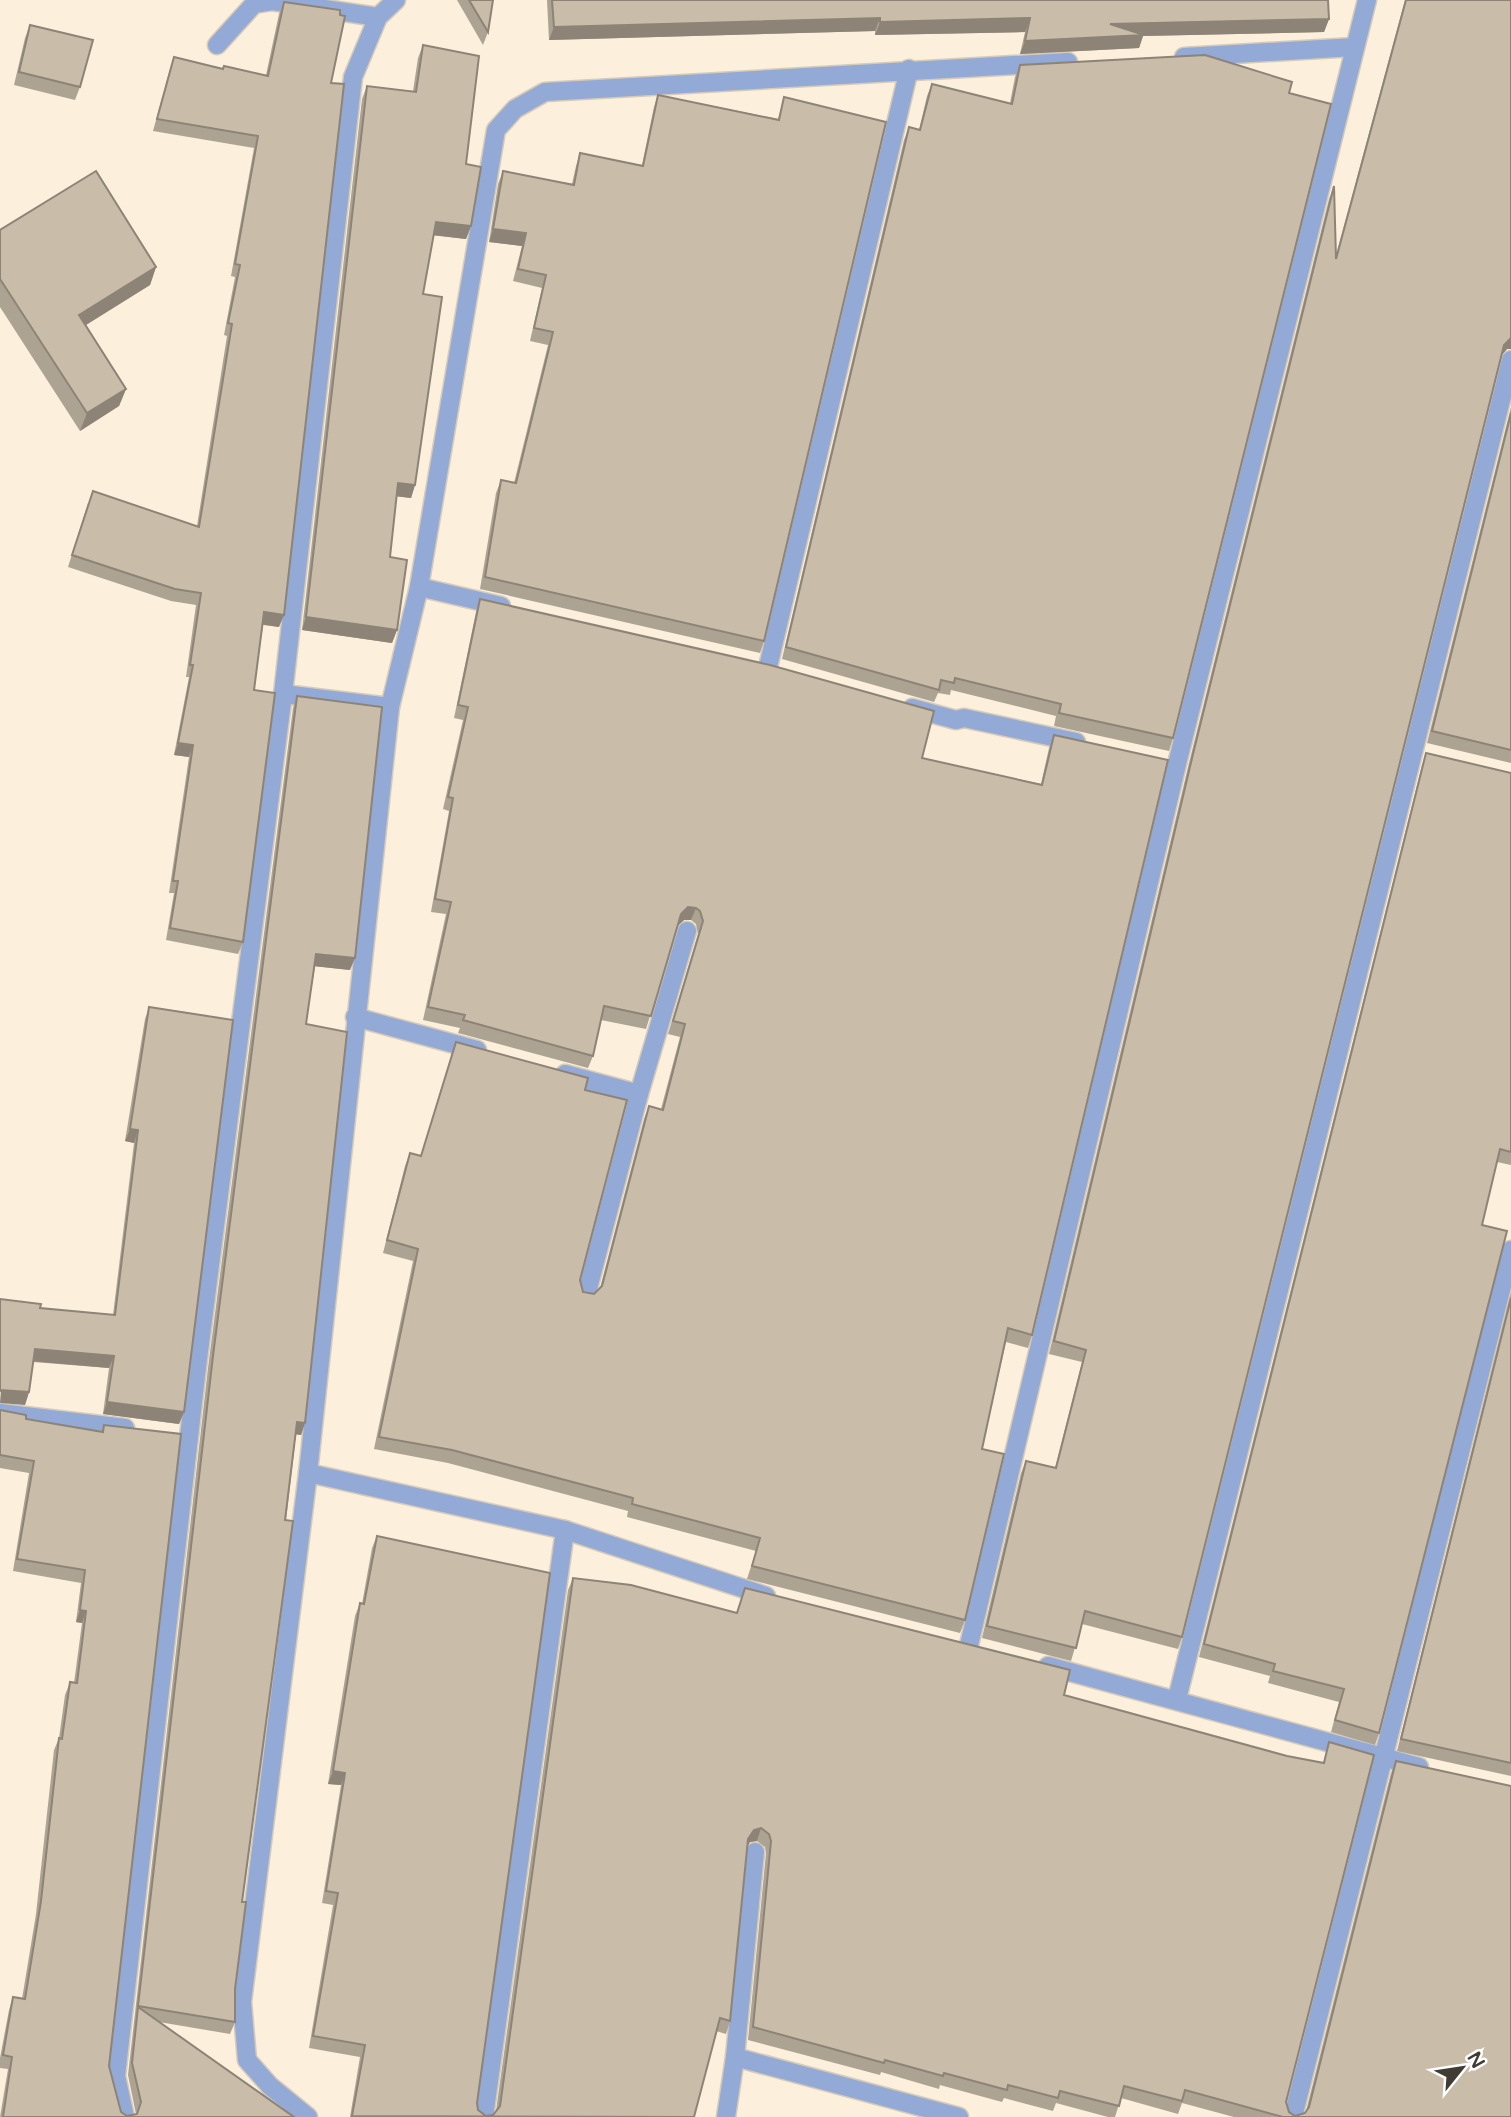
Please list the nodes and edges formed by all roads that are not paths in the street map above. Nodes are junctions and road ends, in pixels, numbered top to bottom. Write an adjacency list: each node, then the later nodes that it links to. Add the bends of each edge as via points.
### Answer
1 (396, 0): 3 (street)
2 (1367, 0): 5 (street)
3 (378, 16): 4 (street, via 272,1 254,4); 13 (street, via 353,77)
4 (216, 45)
5 (1355, 47): 6 (street); 29 (street, via 1170,763)
6 (1170, 58)
7 (1089, 62): 8 (street)
8 (909, 69): 10 (street, via 545,92 515,109 496,130); 12 (street)
9 (1511, 360): 31 (street)
10 (419, 587): 11 (street); 15 (street)
11 (513, 609)
12 (768, 668)
13 (283, 694): 15 (street); 36 (street, via 184,1436 116,2076)
14 (889, 701): 16 (street, via 956,720)
15 (390, 707): 18 (street)
16 (1097, 747)
17 (687, 931): 21 (street)
18 (355, 1017): 19 (street); 26 (street)
19 (497, 1055)
20 (549, 1069): 21 (street)
21 (639, 1094): 23 (street)
22 (1511, 1251): 32 (street)
23 (586, 1296)
24 (0, 1413): 25 (street)
25 (150, 1432)
26 (308, 1473): 27 (street); 37 (street, via 242,2002 247,2060)
27 (565, 1530): 28 (street); 38 (street)
28 (788, 1601)
29 (969, 1645)
30 (1034, 1662): 31 (street)
31 (1177, 1699): 32 (street)
32 (1385, 1760): 33 (street); 41 (street)
33 (1436, 1771)
34 (755, 1852): 35 (street)
35 (735, 2057): 39 (street); 40 (street)
36 (125, 2117)
37 (308, 2117)
38 (484, 2117)
39 (726, 2117)
40 (959, 2117)
41 (1293, 2117)

